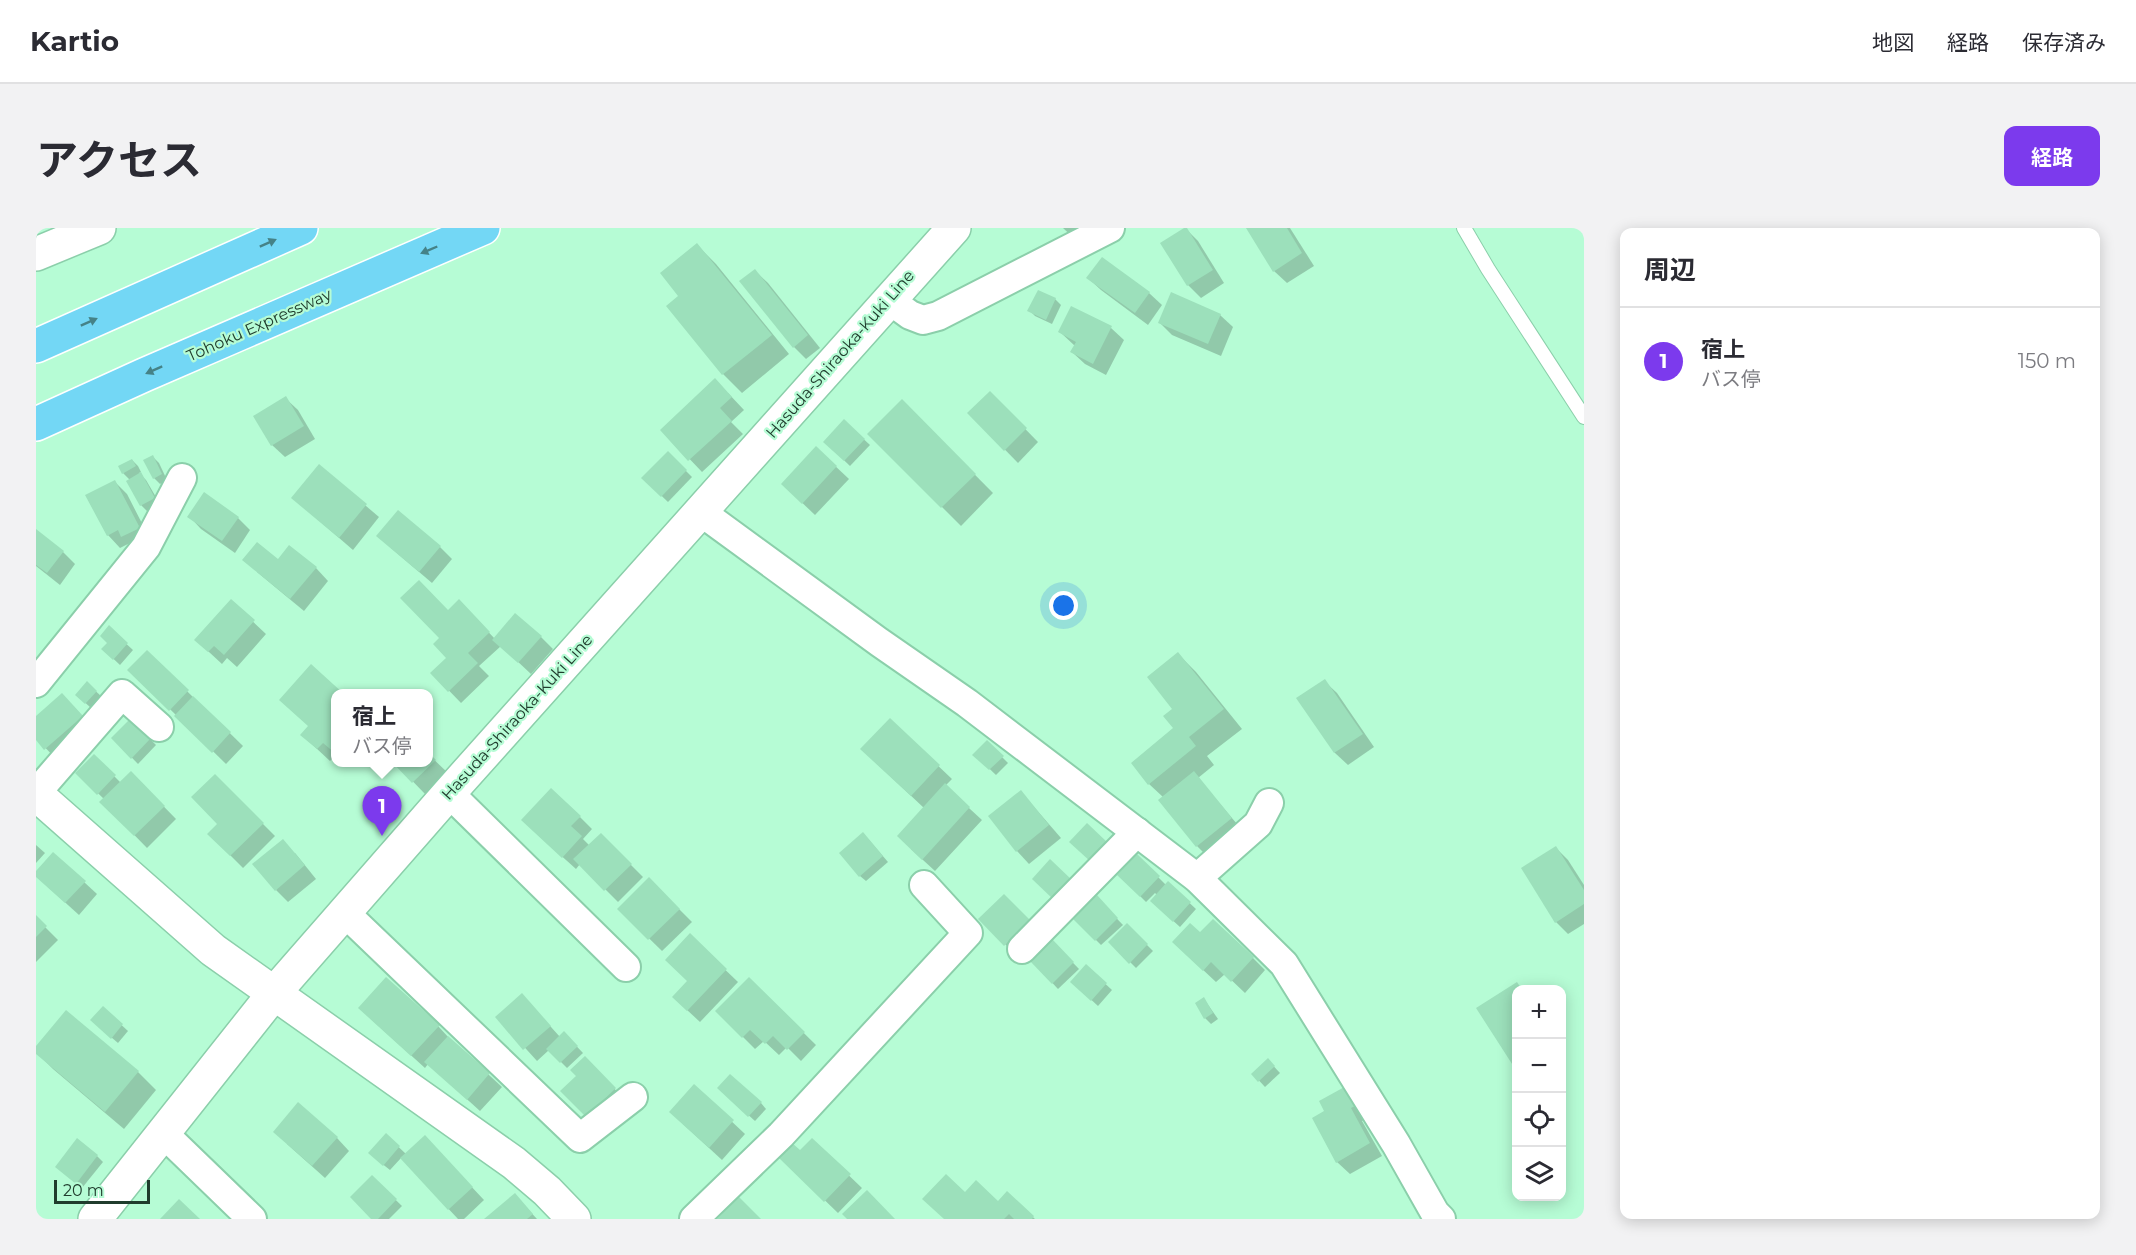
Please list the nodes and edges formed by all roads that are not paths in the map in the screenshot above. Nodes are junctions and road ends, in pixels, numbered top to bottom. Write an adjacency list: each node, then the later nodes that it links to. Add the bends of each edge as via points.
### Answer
1 (99, 228): 7 (main road)
2 (302, 228): 9 (highway, one-way to 2)
3 (483, 228): 11 (highway, Tohoku Expressway, one-way to 11)
4 (954, 228): 8 (main road, Hasuda-Shiraoka-Kuki Line)
5 (1110, 228): 8 (street, via 938,316 923,320)
6 (1464, 228): 10 (lane)
7 (36, 254)
8 (888, 299): 13 (main road, Hasuda-Shiraoka-Kuki Line)
9 (36, 345)
10 (1584, 417)
11 (36, 424)
12 (182, 478): 14 (street, via 146,547)
13 (701, 512): 16 (main road, Hasuda-Shiraoka-Kuki Line); 19 (street, via 967,703)
14 (36, 683)
15 (159, 727): 17 (street, via 122,694)
16 (449, 793): 22 (main road, Hasuda-Shiraoka-Kuki Line); 24 (street)
17 (36, 794): 25 (main road, via 213,950)
18 (1269, 803): 20 (street, via 1258,824)
19 (1137, 832): 20 (street); 23 (street)
20 (1197, 878): 32 (street, via 1284,964)
21 (924, 885): 31 (street, via 968,933 781,1135)
22 (344, 912): 25 (main road, Hasuda-Shiraoka-Kuki Line); 26 (street, via 580,1138)
23 (1022, 949)
24 (626, 967)
25 (275, 992): 27 (main road, Hasuda-Shiraoka-Kuki Line); 30 (main road, via 514,1163)
26 (633, 1097)
27 (162, 1132): 28 (main road, Hasuda-Shiraoka-Kuki Line); 29 (street)
28 (95, 1219)
29 (252, 1219)
30 (574, 1219)
31 (694, 1219)
32 (1441, 1219)

